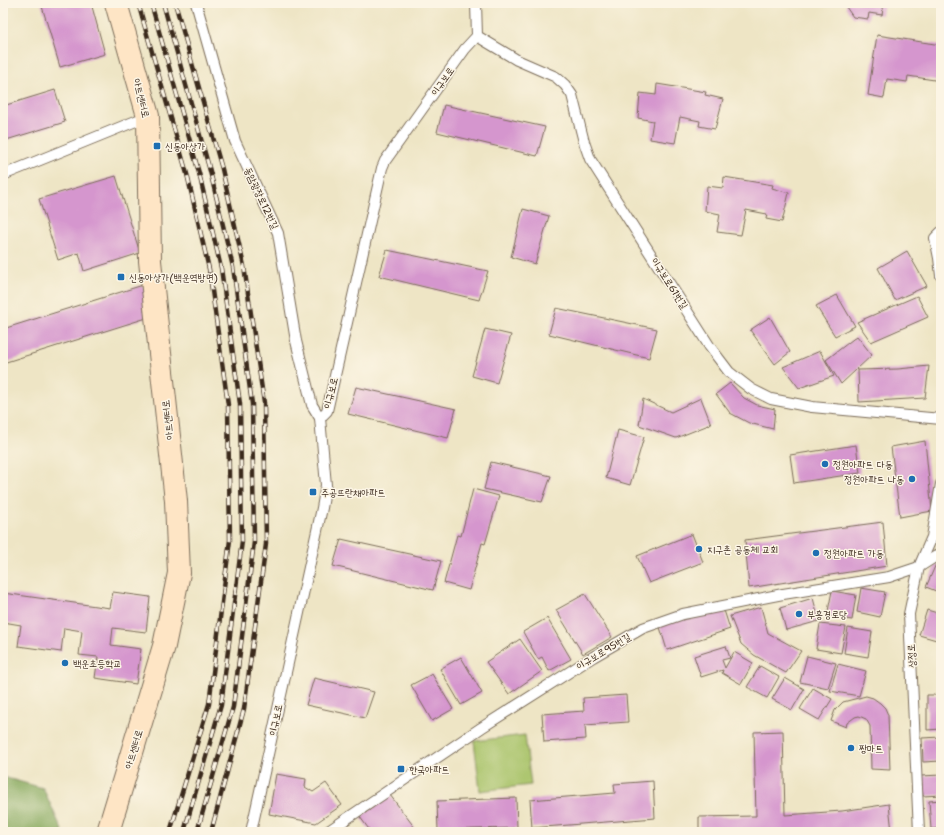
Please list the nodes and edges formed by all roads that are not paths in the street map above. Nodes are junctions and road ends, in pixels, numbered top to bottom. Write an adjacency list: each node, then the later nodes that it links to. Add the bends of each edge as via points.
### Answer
1 (116, 3): 5 (street, 아트센터로)
2 (196, 3): 9 (lane, 동암광장로12번길, via 235,141 278,233 296,341 312,405)
3 (476, 3): 4 (lane)
4 (477, 36): 9 (lane, 이규보로, via 465,49 382,168 327,411); 10 (lane, 이규보로61번길, via 517,60 556,77 565,85 572,95 590,159 728,372 751,389 772,399 812,407)
5 (148, 116): 6 (lane); 14 (street, 아트센터로, via 150,261 176,500 179,573 164,646)
6 (3, 175)
7 (941, 232): 8 (lane, via 935,238)
8 (941, 276)
9 (320, 418): 15 (lane, 이규보로, via 326,485)
10 (941, 418)
11 (941, 484): 13 (lane, 상정로, via 932,537)
12 (941, 553): 13 (lane, 이규보로95번길)
13 (919, 567): 16 (lane, 이규보로95번길, via 889,577 783,594 683,614 643,628 481,728); 17 (lane, 상정로, via 909,614)
14 (108, 832)
15 (251, 832)
16 (327, 832)
17 (919, 832)

